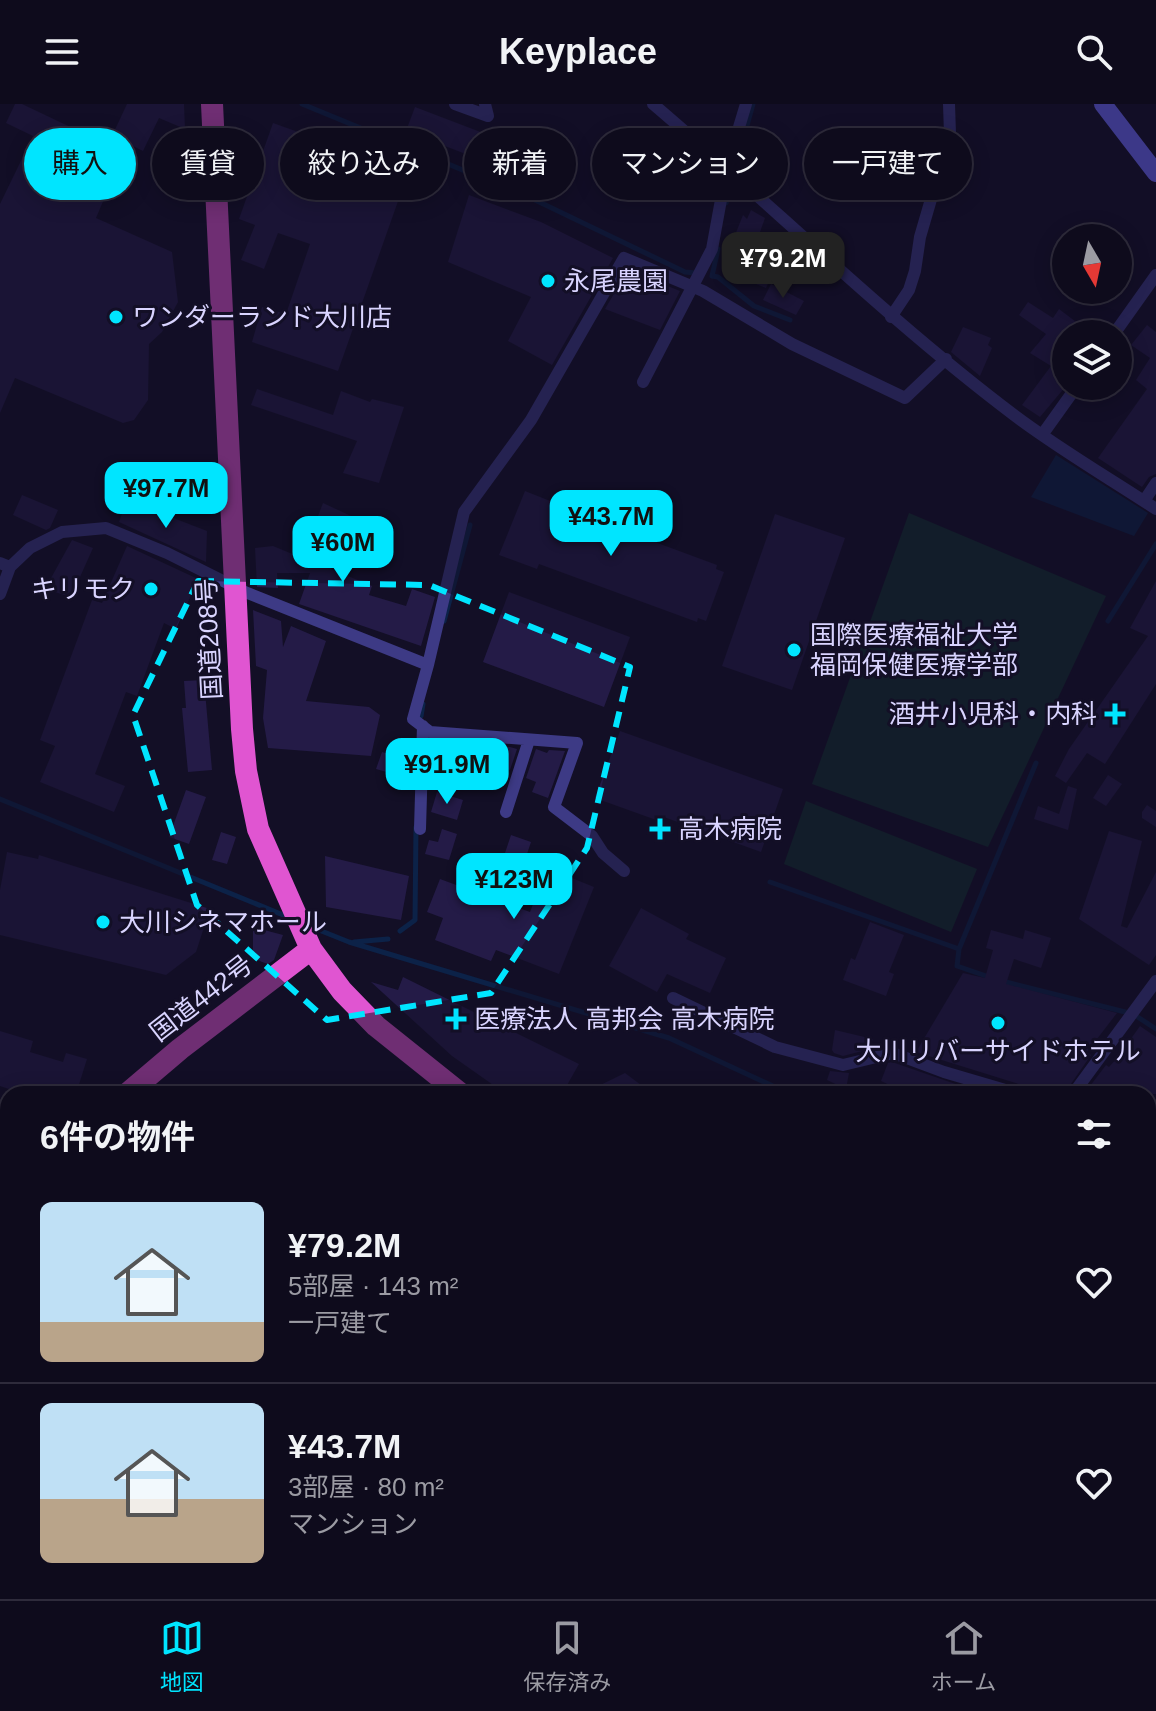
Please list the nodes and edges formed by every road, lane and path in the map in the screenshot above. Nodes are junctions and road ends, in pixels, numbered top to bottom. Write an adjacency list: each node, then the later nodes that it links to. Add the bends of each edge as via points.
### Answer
1 (212, 104): 25 (highway, 国道208号)
2 (455, 104): 3 (street, via 488,116)
3 (485, 104)
4 (653, 104): 8 (street)
5 (746, 104): 9 (street)
6 (949, 104): 15 (street, via 950,134 915,271)
7 (1103, 104): 10 (main road)
8 (681, 128)
9 (739, 128)
10 (1156, 173)
11 (721, 200): 14 (street, via 712,249)
12 (763, 200): 15 (street)
13 (1156, 275): 16 (street)
14 (695, 287): 17 (street, via 792,344 905,398); 18 (street); 27 (street, via 624,258 531,420 464,512)
15 (891, 317): 17 (street)
16 (1124, 320)
17 (946, 359): 20 (street)
18 (643, 382)
19 (1067, 400): 20 (street)
20 (1042, 435): 22 (street)
21 (1156, 483): 22 (street)
22 (1144, 501): 23 (street)
23 (1156, 509)
24 (5, 565): 25 (street, via 62,532 106,528); 26 (street)
25 (234, 587): 27 (street); 33 (highway, 国道208号, via 246,771 258,829)
26 (0, 594)
27 (428, 665): 28 (street, via 413,719)
28 (423, 726): 29 (street, via 430,732); 31 (street)
29 (529, 740): 30 (street); 32 (street, via 577,743 554,807 592,836)
30 (506, 812)
31 (420, 829)
32 (624, 871)
33 (309, 945): 36 (highway, 国道442号); 37 (highway, 国道208号, via 376,1026)
34 (1156, 981): 39 (street)
35 (673, 998): 38 (street, via 775,1047 843,1065 893,1053)
36 (136, 1086)
37 (451, 1086)
38 (992, 1086)
39 (1079, 1086)

